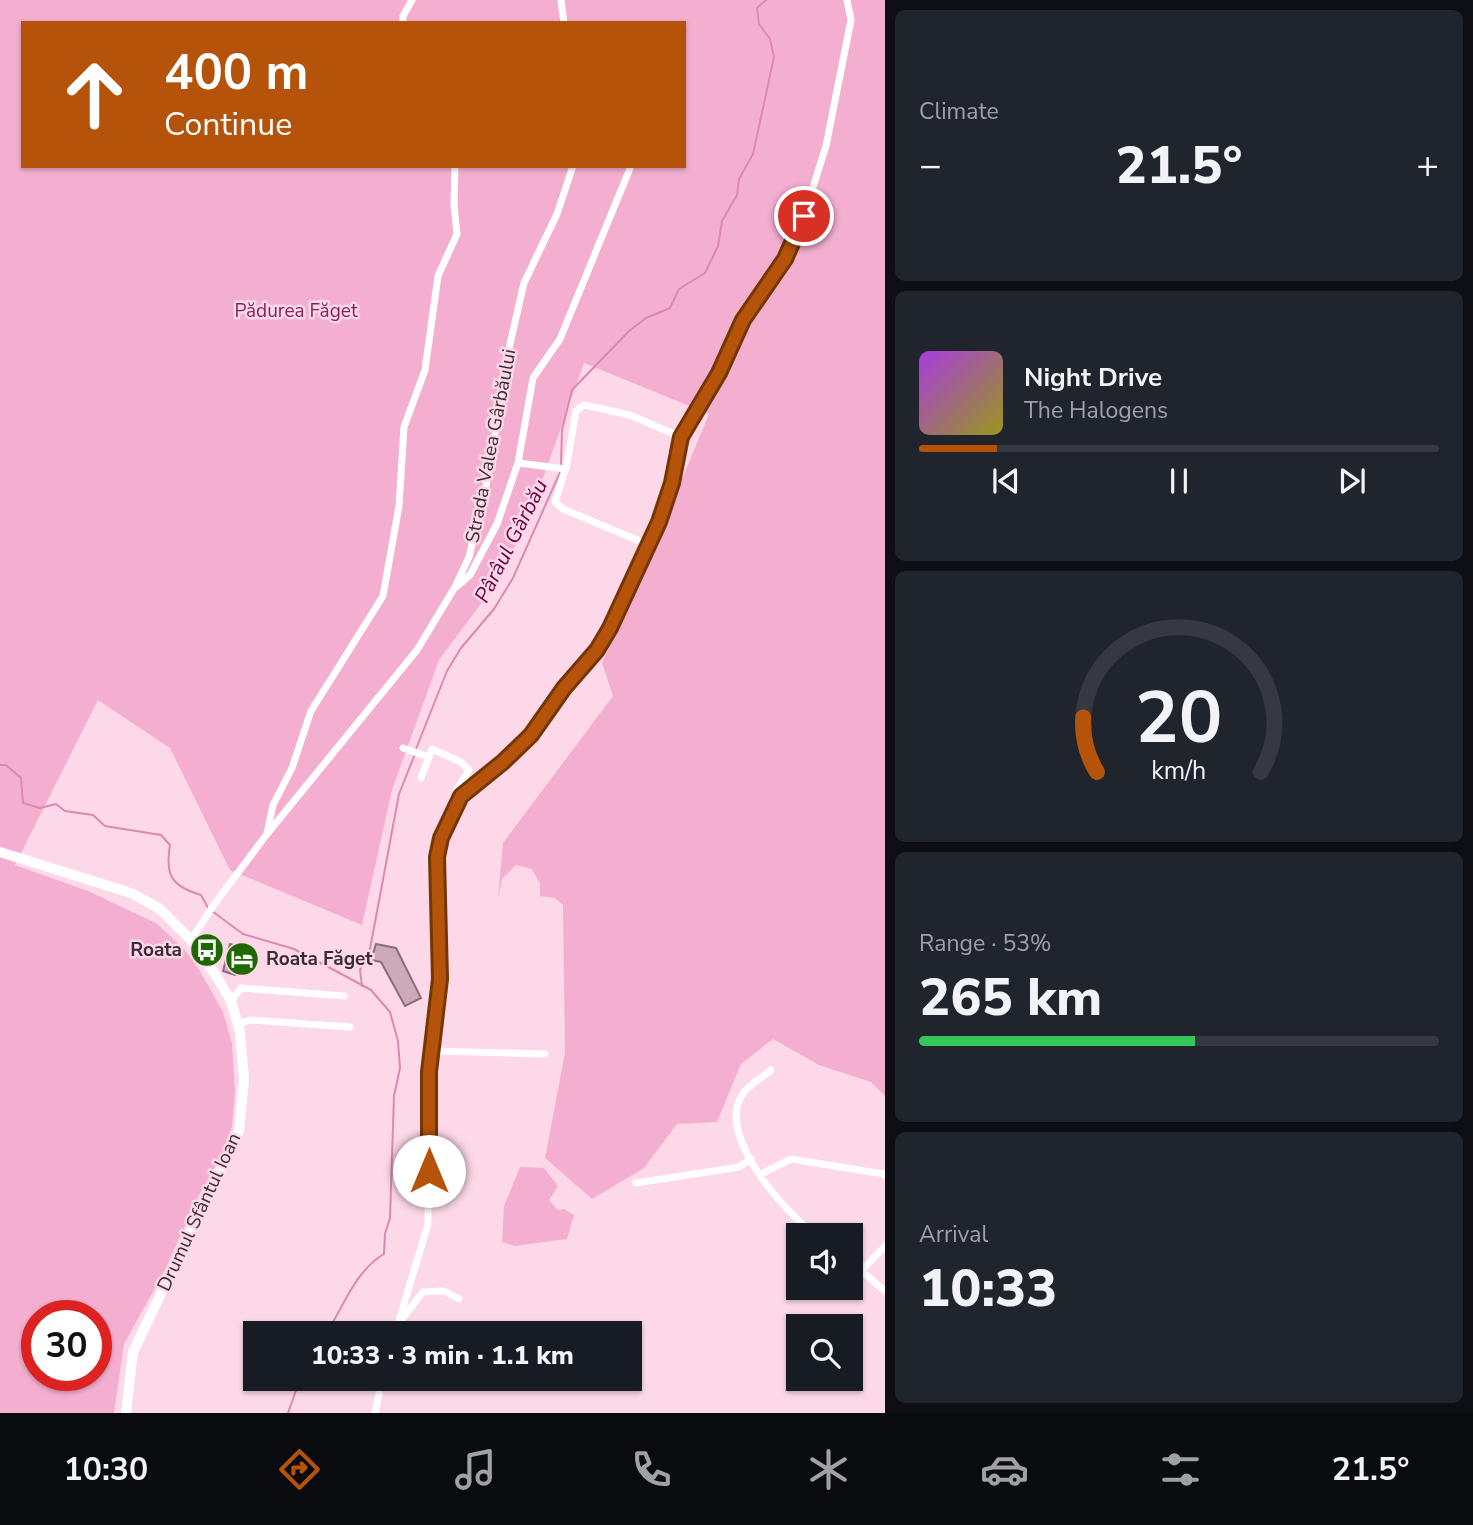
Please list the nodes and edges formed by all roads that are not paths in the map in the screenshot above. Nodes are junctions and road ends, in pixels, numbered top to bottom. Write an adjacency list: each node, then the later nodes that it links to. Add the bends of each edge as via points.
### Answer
1 (412, 0): 4 (street)
2 (561, 0): 5 (street)
3 (847, 0): 9 (street, via 851,20 826,145 804,216 785,259 743,320 719,373)
4 (403, 21)
5 (564, 21)
6 (455, 168): 18 (street, via 457,234 438,276 425,370 404,428 399,506 383,596 311,710 292,768 273,805)
7 (572, 168): 13 (street, Strada Valea Gârbăului, via 524,283 486,486 469,557)
8 (630, 168): 10 (street, via 560,339 533,378)
9 (681, 437): 11 (street, via 630,415 583,405 576,411); 12 (street, via 668,496)
10 (517, 463): 11 (street); 13 (street, via 497,524 470,575)
11 (562, 470): 12 (street, via 555,502)
12 (649, 545): 17 (street, via 597,650 522,744)
13 (456, 587): 18 (street, Strada Valea Gârbăului, via 417,650)
14 (402, 748): 15 (street)
15 (429, 757): 16 (street); 17 (street, via 432,750 461,762 469,771 456,791)
16 (421, 778)
17 (461, 796): 25 (street, via 437,857 440,979)
18 (267, 834): 20 (street, Strada Valea Gârbăului)
19 (0, 852): 20 (main road, Drumul Sfântul Ioan, via 138,896 166,914)
20 (191, 940): 22 (main road, Drumul Sfântul Ioan)
21 (345, 996): 22 (street, via 241,988)
22 (231, 1001): 23 (main road, Drumul Sfântul Ioan)
23 (238, 1024): 24 (street, via 250,1020); 43 (main road, Drumul Sfântul Ioan, via 244,1070 239,1131 133,1352)
24 (349, 1027)
25 (431, 1051): 26 (street); 40 (street, via 428,1224)
26 (545, 1054)
27 (771, 1070): 28 (street, via 742,1095 737,1115 739,1135)
28 (751, 1159): 29 (street); 31 (street, via 739,1167)
29 (761, 1174): 30 (street, via 791,1159); 32 (street)
30 (885, 1176)
31 (636, 1183)
32 (801, 1223)
33 (885, 1246): 34 (street)
34 (863, 1269)
35 (863, 1271): 37 (street)
36 (885, 1279): 37 (street)
37 (877, 1282): 38 (street)
38 (885, 1291)
39 (458, 1299): 41 (street, via 444,1291 423,1292)
40 (398, 1321)
41 (400, 1321)
42 (380, 1391): 44 (street)
43 (126, 1413)
44 (375, 1413)

